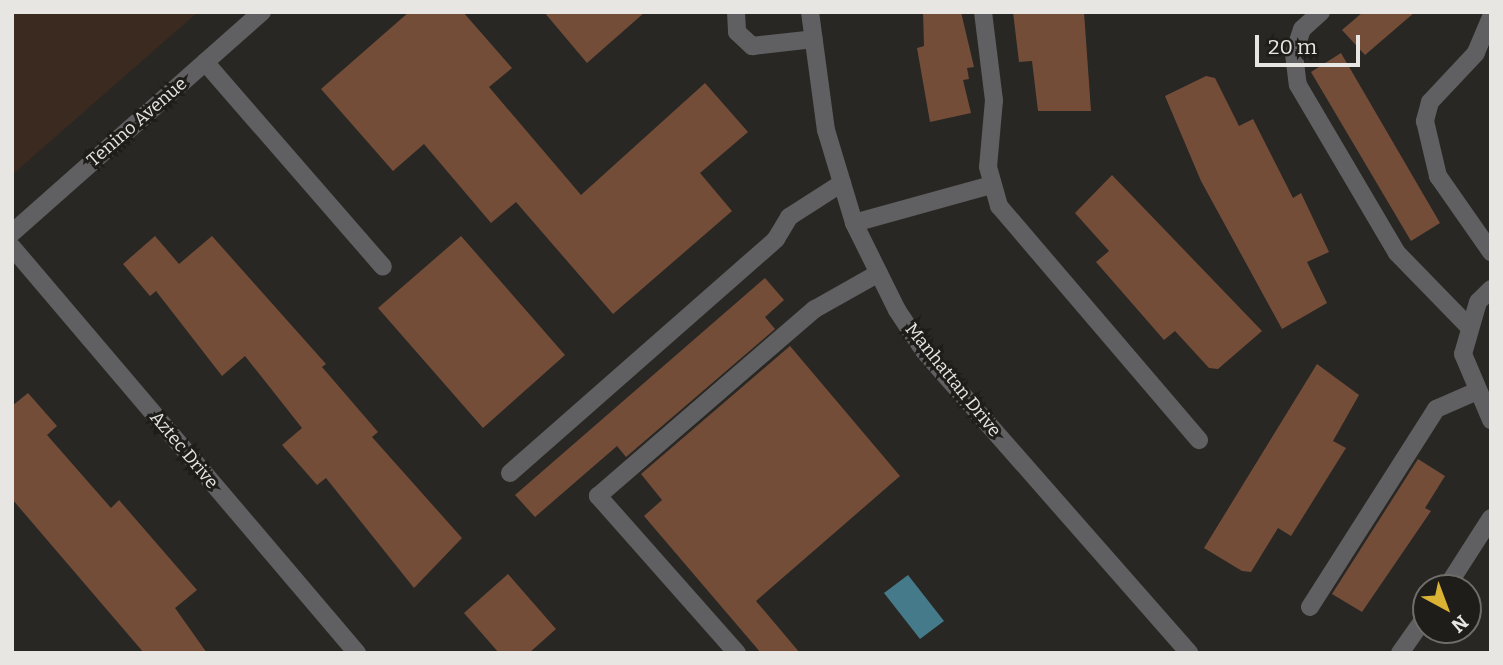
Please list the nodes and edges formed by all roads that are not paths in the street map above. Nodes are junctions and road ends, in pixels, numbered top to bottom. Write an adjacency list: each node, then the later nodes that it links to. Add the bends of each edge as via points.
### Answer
1 (262, 12): 8 (street, Tenino Avenue)
2 (736, 12): 7 (street, via 737,32 752,46)
3 (810, 12): 7 (street, Manhattan Drive)
4 (983, 12): 10 (street, via 994,100)
5 (1321, 12): 18 (street, via 1302,29 1294,54 1298,85 1397,253)
6 (1491, 17): 14 (street, via 1476,53 1430,102 1425,121 1438,176)
7 (814, 39): 9 (street, Manhattan Drive, via 826,130)
8 (205, 62): 12 (street, Tenino Avenue); 15 (street)
9 (842, 183): 11 (street, Manhattan Drive); 22 (street, via 789,217 776,239)
10 (991, 185): 11 (street); 21 (street, via 999,206)
11 (854, 223): 16 (street, Manhattan Drive)
12 (12, 233)
13 (12, 247): 27 (street, Aztec Drive)
14 (1491, 252)
15 (383, 267)
16 (879, 273): 28 (street, via 815,309 598,496); 29 (street, Manhattan Drive, via 924,351)
17 (1491, 289): 18 (street)
18 (1469, 327): 19 (street, via 1463,354)
19 (1477, 391): 20 (street); 25 (street, via 1436,409)
20 (1491, 421)
21 (1199, 440)
22 (510, 472)
23 (1491, 518): 24 (street)
24 (1455, 574)
25 (1310, 607)
26 (1412, 636): 30 (street)
27 (357, 653)
28 (737, 653)
29 (1189, 653)
30 (1400, 653)

